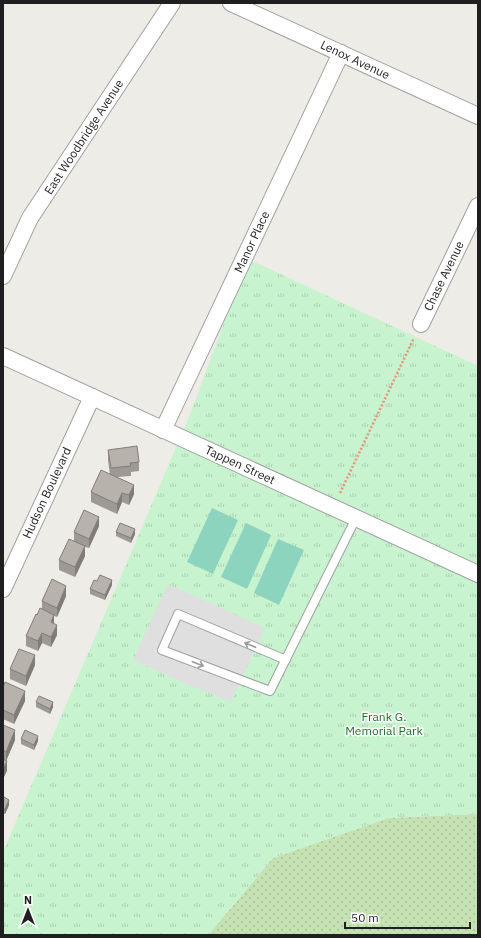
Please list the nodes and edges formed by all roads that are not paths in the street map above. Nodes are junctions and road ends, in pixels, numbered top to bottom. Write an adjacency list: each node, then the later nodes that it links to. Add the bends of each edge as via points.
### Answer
1 (172, 3): 6 (street, East Woodbridge Avenue, via 30,218)
2 (232, 3): 3 (street, Lenox Avenue)
3 (341, 53): 4 (street, Lenox Avenue); 10 (street, Manor Place)
4 (478, 116)
5 (478, 206): 7 (street, Chase Avenue)
6 (3, 276)
7 (421, 324)
8 (3, 356): 9 (street, Tappen Street)
9 (92, 397): 10 (street, Tappen Street); 12 (street, Hudson Boulevard)
10 (163, 430): 11 (street, Tappen Street)
11 (356, 518): 13 (street, Tappen Street); 15 (lane)
12 (7, 569): 14 (street, Hudson Boulevard)
13 (478, 574)
14 (3, 589)
15 (286, 660): 15 (lane, one-way to 15, via 178,614 162,650 270,691)

